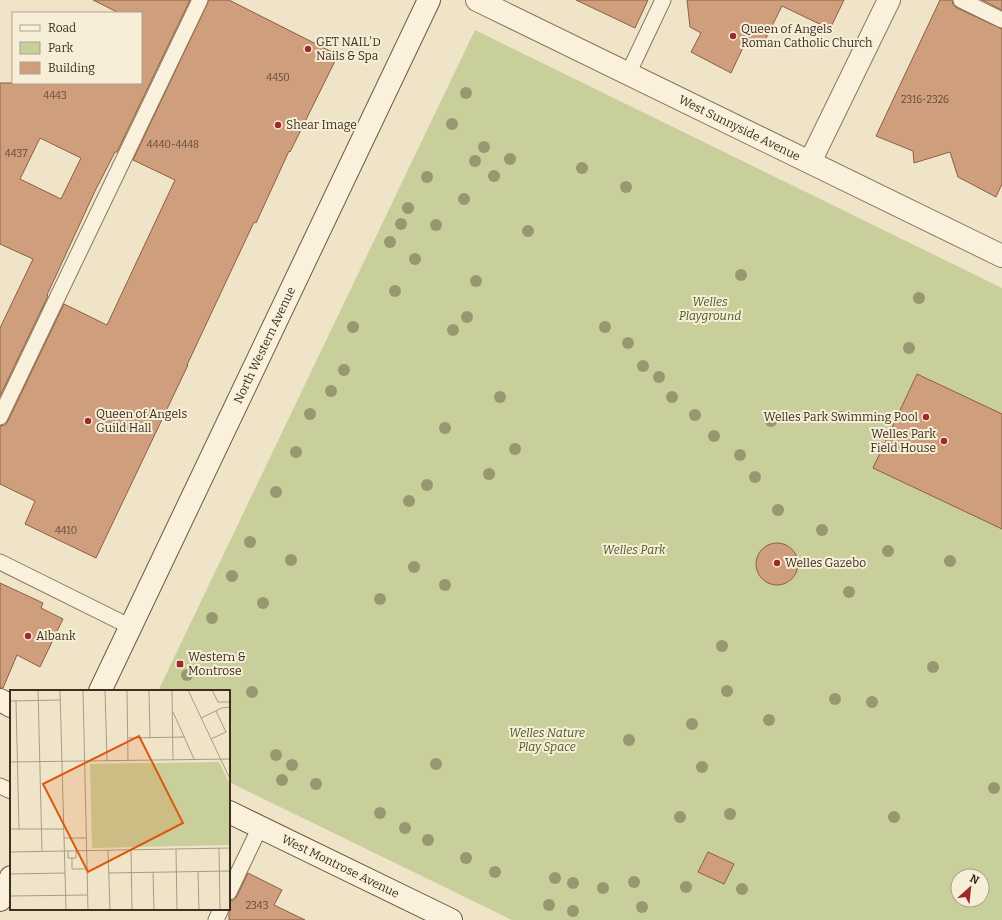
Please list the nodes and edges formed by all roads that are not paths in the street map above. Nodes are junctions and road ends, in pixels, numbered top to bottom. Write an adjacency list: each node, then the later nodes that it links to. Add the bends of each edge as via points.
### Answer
1 (200, 0): 11 (lane)
2 (429, 0): 13 (main road, North Western Avenue)
3 (477, 0): 8 (main road, West Sunnyside Avenue)
4 (664, 0): 8 (lane)
5 (889, 0): 9 (main road)
6 (961, 0): 7 (lane)
7 (1002, 20)
8 (628, 74): 9 (main road, West Sunnyside Avenue)
9 (810, 162): 10 (main road, West Sunnyside Avenue)
10 (1002, 256)
11 (0, 417)
12 (0, 562): 13 (lane)
13 (131, 627): 14 (main road, North Western Avenue)
14 (100, 690)
15 (0, 700): 16 (main road)
16 (10, 705)
17 (0, 786): 18 (lane)
18 (10, 791)
19 (230, 812): 20 (main road, West Montrose Avenue)
20 (260, 827): 21 (lane); 24 (main road, West Montrose Avenue)
21 (230, 890)
22 (221, 910): 23 (lane)
23 (216, 920)
24 (451, 920)

